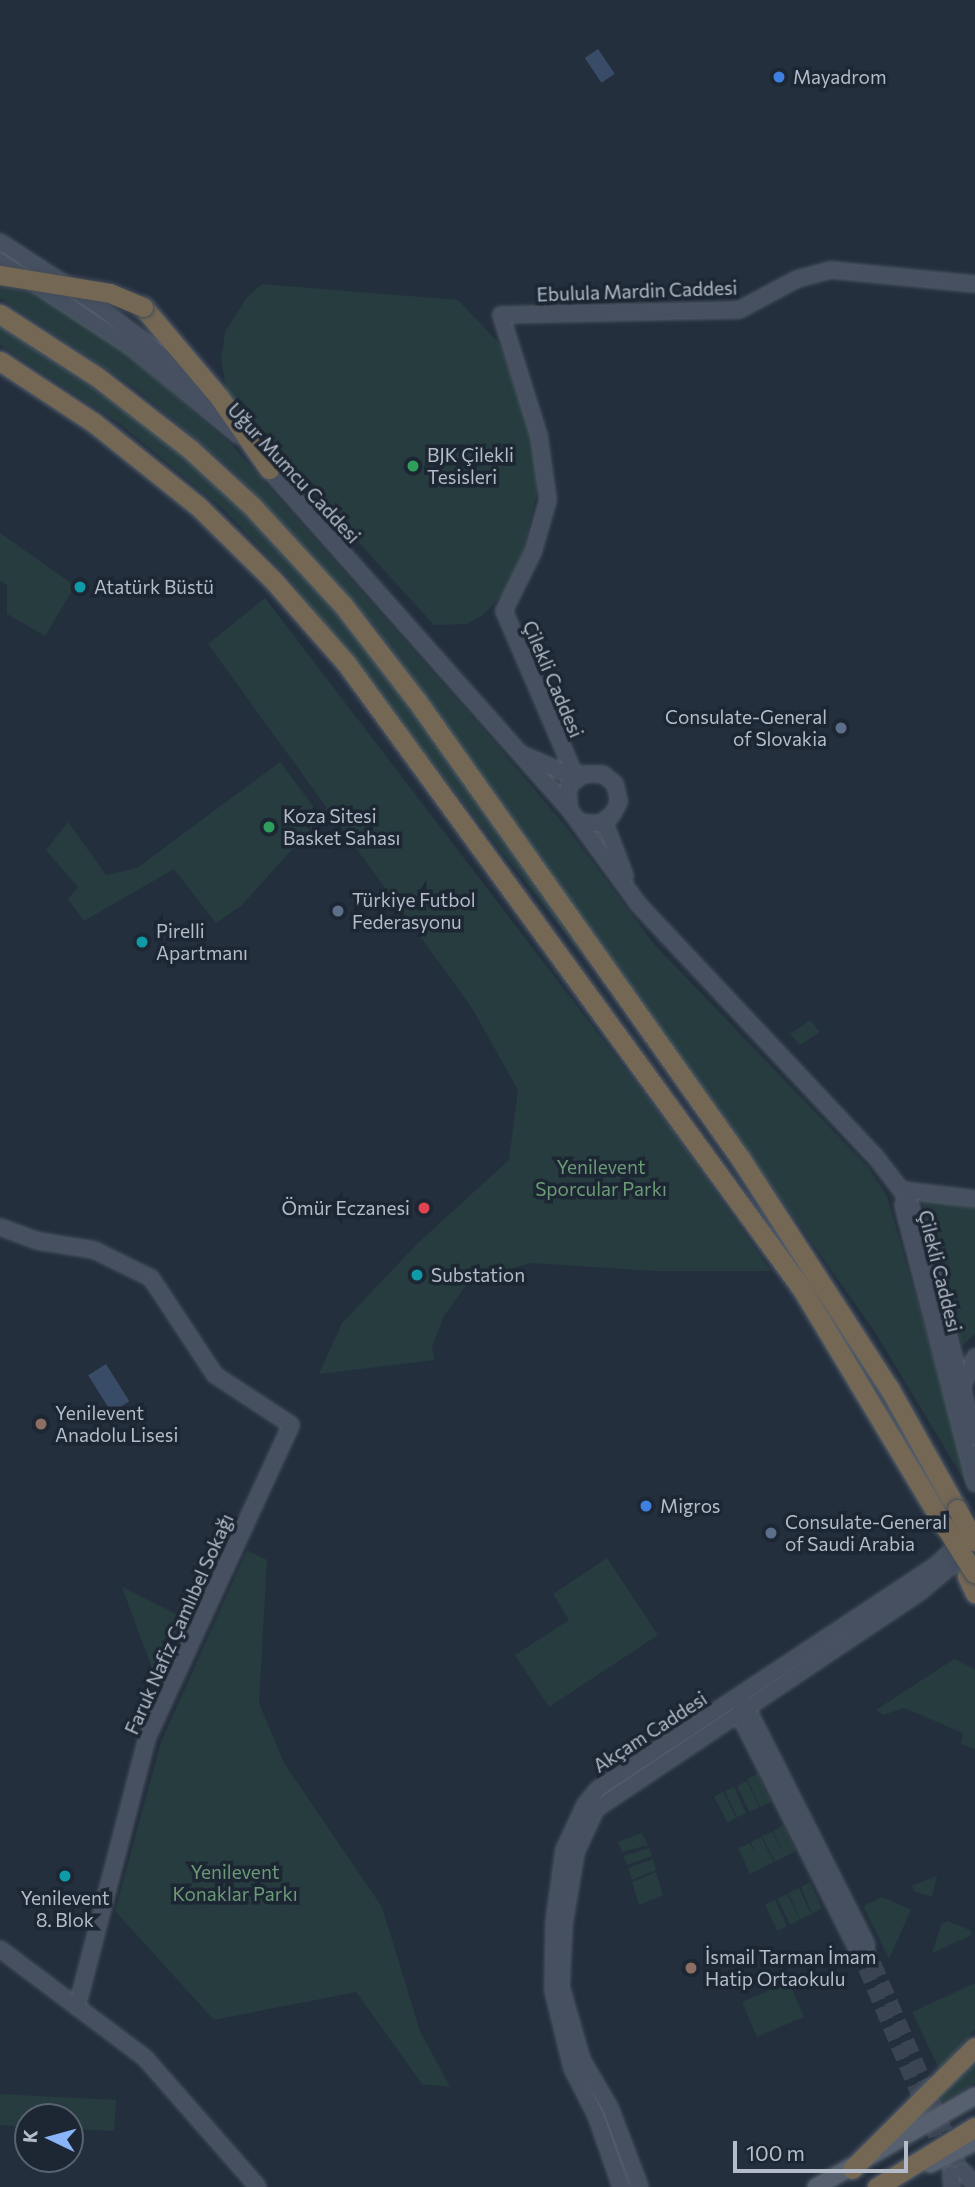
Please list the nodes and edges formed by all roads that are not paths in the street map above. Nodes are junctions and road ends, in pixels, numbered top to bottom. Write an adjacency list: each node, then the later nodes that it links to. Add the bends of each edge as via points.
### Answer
1 (0, 242): 8 (main road, via 57,275 171,362)
2 (0, 261): 8 (main road, Uğur Mumcu Caddesi, via 131,347)
3 (0, 275): 9 (highway, bridge, via 110,293 143,307 219,397)
4 (975, 284): 6 (main road, Ebulula Mardin Caddesi, via 831,270 797,279 739,310)
5 (0, 314): 25 (highway, via 96,376 190,449 251,505 343,605 417,701 773,1207 889,1388)
6 (501, 315): 11 (main road, Çilekli Caddesi, via 539,436 548,499 533,552 504,611)
7 (0, 361): 30 (highway, bridge, via 93,422 198,506 246,551 339,655 754,1221 866,1390)
8 (230, 428): 9 (main road, Uğur Mumcu Caddesi)
9 (269, 469): 10 (main road, Uğur Mumcu Caddesi)
10 (521, 754): 11 (main road, Uğur Mumcu Caddesi); 12 (main road, Uğur Mumcu Caddesi)
11 (576, 778): 12 (main road, via 567,792); 13 (main road, via 597,772 615,784 618,806)
12 (569, 809): 14 (main road, Çilekli Caddesi)
13 (604, 821): 14 (main road); 15 (main road, Çilekli Caddesi)
14 (579, 822): 15 (main road, Çilekli Caddesi)
15 (630, 891): 16 (main road, Çilekli Caddesi, via 876,1156)
16 (901, 1190): 17 (main road); 20 (main road, Çilekli Caddesi, via 924,1241)
17 (975, 1199)
18 (0, 1227): 34 (main road, Faruk Nafiz Çamlıbel Sokağı, via 38,1241 94,1250 151,1278 215,1375 291,1425 147,1738)
19 (975, 1351): 20 (main road)
20 (948, 1357): 22 (main road, Çilekli Caddesi); 24 (main road, Çilekli Caddesi)
21 (975, 1357): 22 (main road)
22 (962, 1388): 23 (main road, Çilekli Caddesi)
23 (975, 1437)
24 (975, 1484)
25 (957, 1509): 27 (highway, bridge); 28 (highway, bridge)
26 (975, 1524): 29 (main road)
27 (975, 1532)
28 (975, 1543): 29 (main road)
29 (938, 1572): 31 (main road, Akçam Caddesi)
30 (973, 1579)
31 (739, 1706): 32 (main road); 37 (main road, Akçam Caddesi, via 596,1809 576,1852 564,1924 561,1987 582,2060); 38 (main road, Akçam Caddesi, via 598,1789 585,1805 564,1850 554,1923 553,1990 572,2068)
32 (861, 1947)
33 (0, 1949): 34 (main road)
34 (77, 2007): 44 (main road, via 145,2058)
35 (975, 2047): 41 (highway)
36 (975, 2096): 41 (main road)
37 (610, 2108): 38 (main road); 46 (main road, Akçam Caddesi)
38 (596, 2115): 45 (main road, Akçam Caddesi)
39 (975, 2127): 48 (highway)
40 (975, 2142): 48 (main road)
41 (852, 2169): 47 (main road)
42 (956, 2177): 43 (main road); 49 (main road)
43 (975, 2185)
44 (258, 2187)
45 (621, 2187)
46 (640, 2187)
47 (816, 2187)
48 (878, 2187)
49 (966, 2187)

